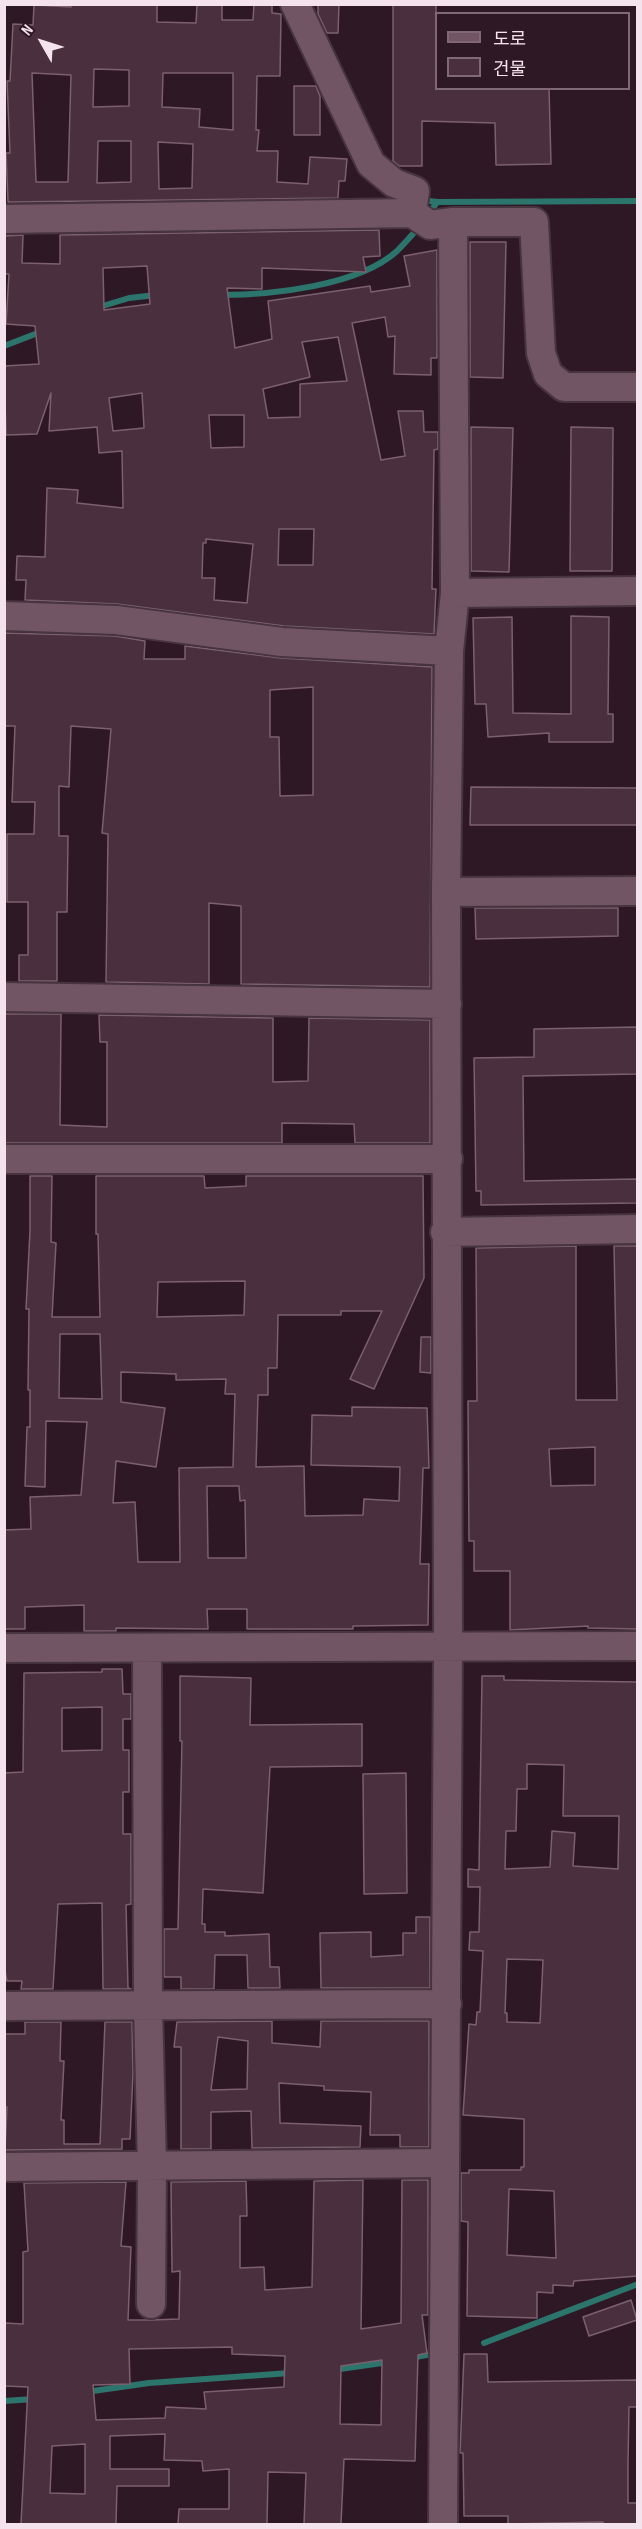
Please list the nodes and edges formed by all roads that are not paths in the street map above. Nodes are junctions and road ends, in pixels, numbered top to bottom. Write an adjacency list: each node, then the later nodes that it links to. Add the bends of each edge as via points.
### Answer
1 (294, 4): 2 (street, via 371,164)
2 (424, 212): 3 (street); 4 (street, via 534,222 541,353 548,374 564,387); 6 (street)
3 (4, 219)
4 (638, 387)
5 (638, 591): 6 (street)
6 (455, 593): 8 (street)
7 (4, 616): 8 (street, via 116,620 282,642)
8 (449, 651): 10 (street)
9 (638, 891): 10 (street)
10 (446, 892): 12 (street)
11 (4, 997): 12 (street)
12 (447, 1004): 14 (street)
13 (4, 1159): 14 (street)
14 (448, 1159): 16 (street)
15 (638, 1229): 16 (street)
16 (445, 1232): 17 (street)
17 (448, 1645): 18 (street); 20 (street); 21 (street)
18 (638, 1646)
19 (4, 1648): 20 (street)
20 (147, 1649): 23 (street)
21 (447, 2004): 23 (street); 24 (street)
22 (4, 2006): 23 (street)
23 (148, 2007): 26 (street)
24 (444, 2163): 26 (street); 28 (street)
25 (4, 2166): 26 (street)
26 (152, 2166): 27 (street)
27 (151, 2304)
28 (443, 2524)

